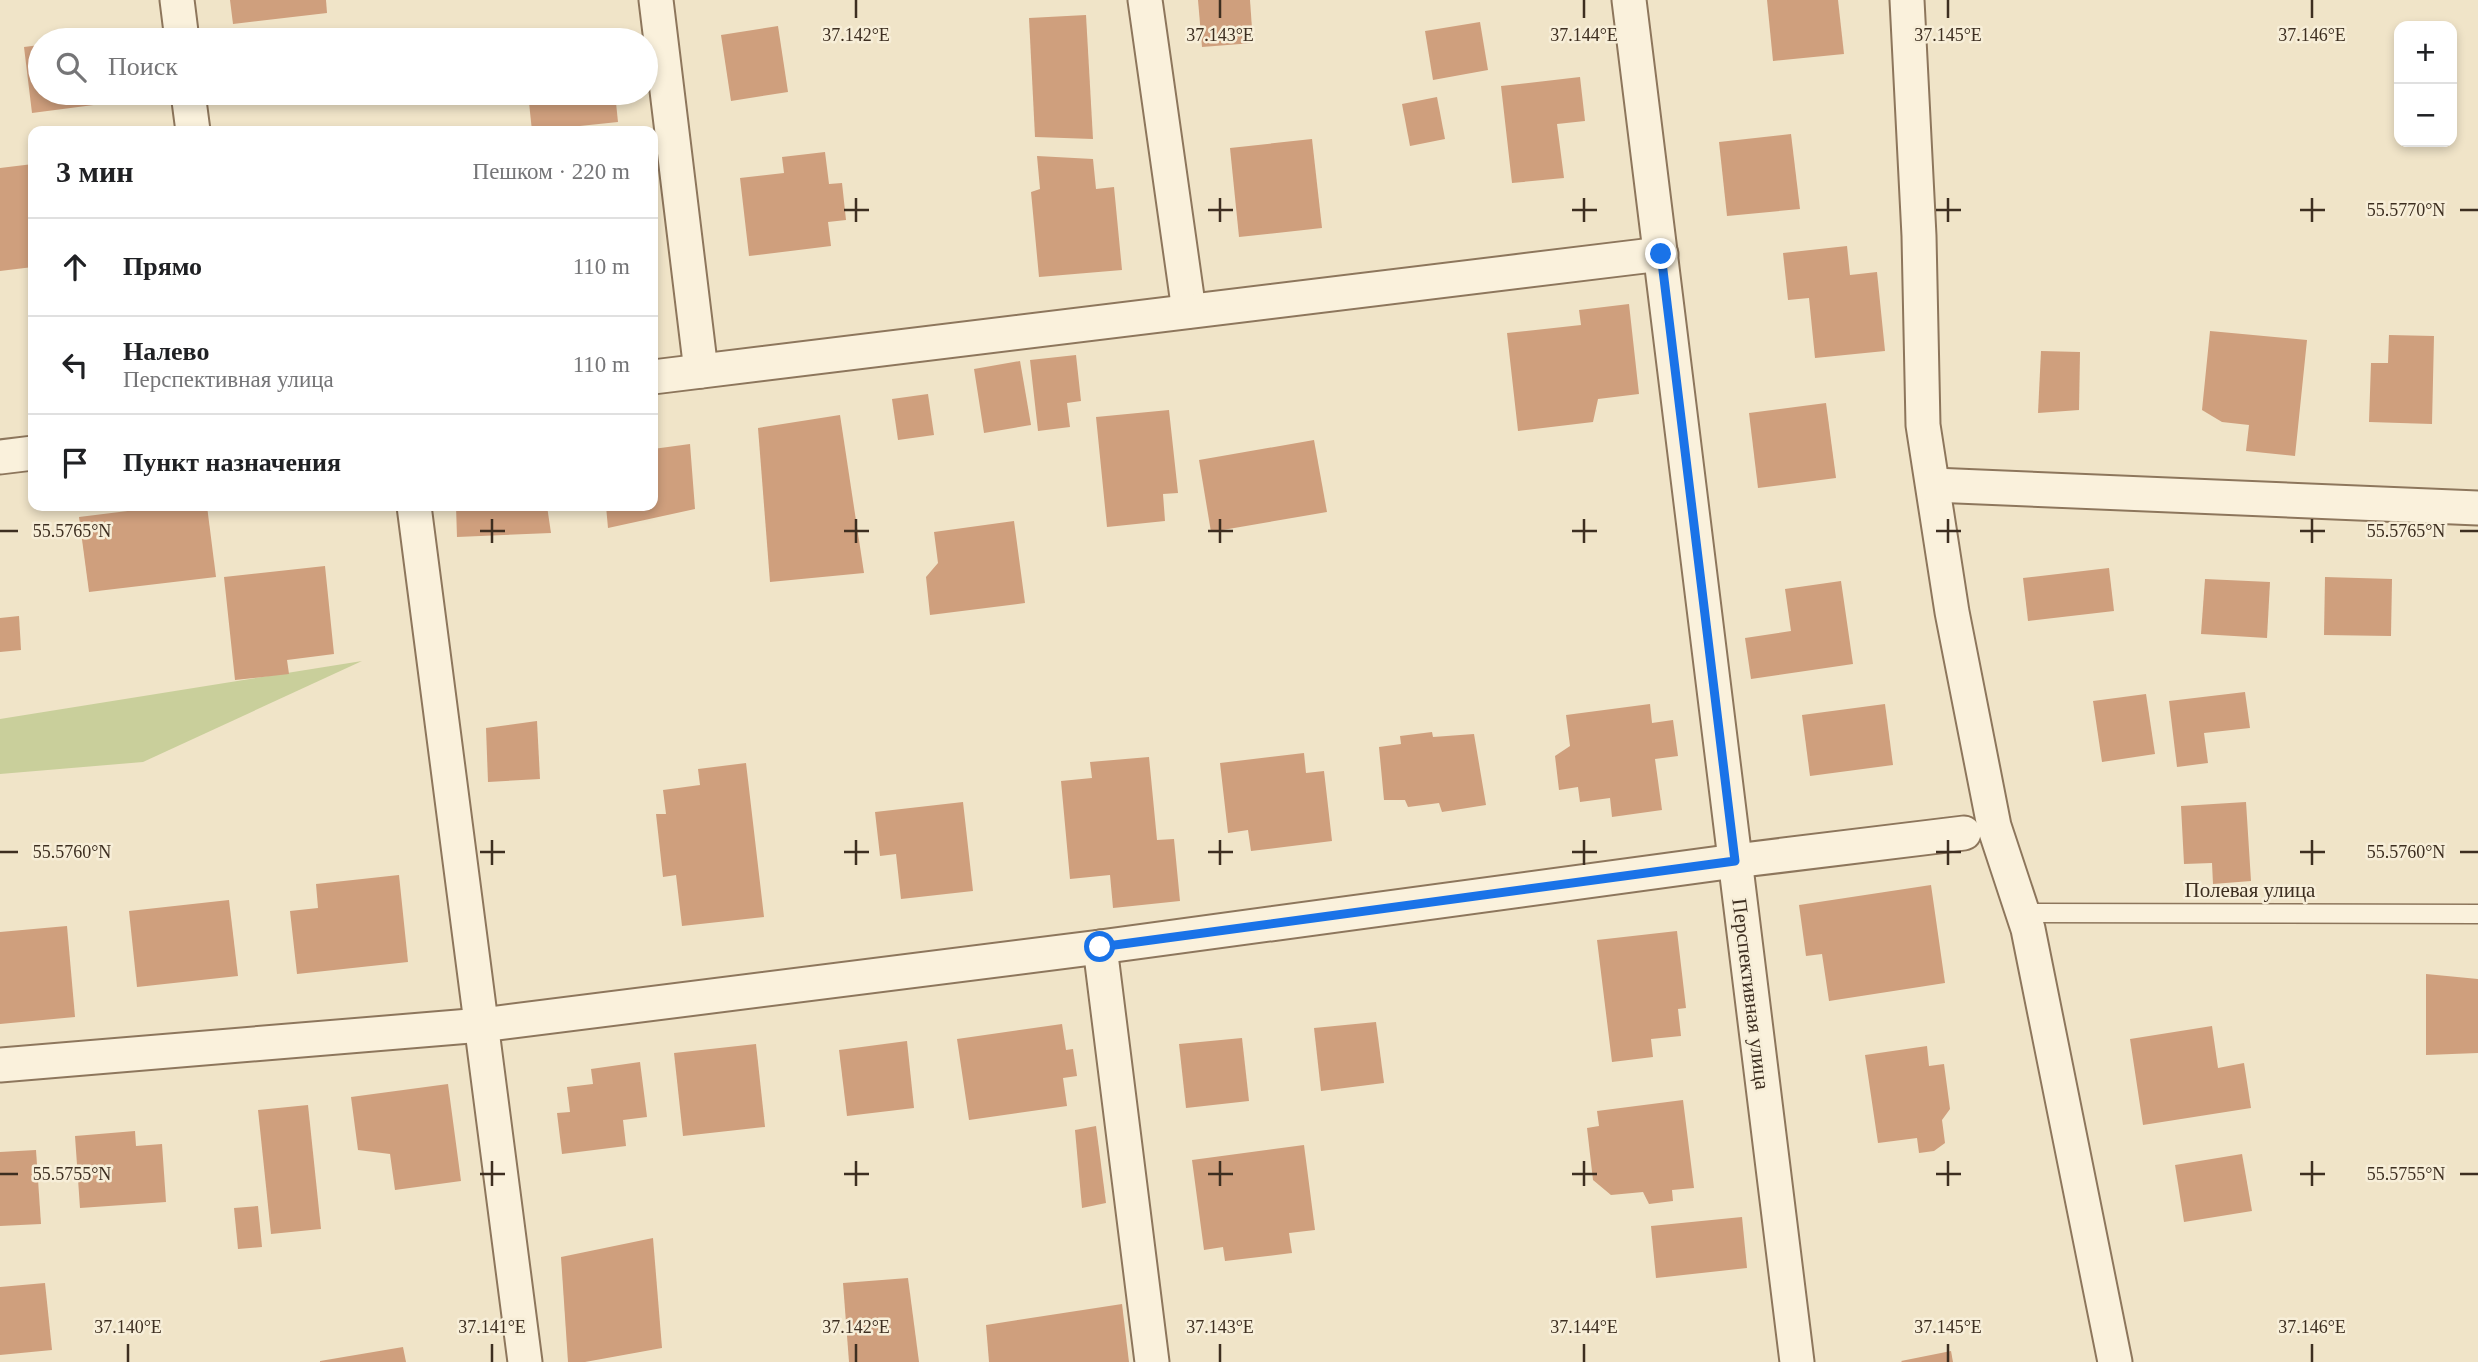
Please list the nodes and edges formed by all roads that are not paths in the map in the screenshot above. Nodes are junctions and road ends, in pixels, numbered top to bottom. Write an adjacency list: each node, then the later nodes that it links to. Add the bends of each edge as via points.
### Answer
1 (177, 0): 6 (street)
2 (656, 0): 11 (street)
3 (1145, 0): 10 (street)
4 (1629, 0): 9 (street, Перспективная улица)
5 (1908, 0): 15 (street, via 1923,425)
6 (180, 28)
7 (190, 105): 8 (street)
8 (192, 126)
9 (1661, 254): 10 (street); 19 (street, Перспективная улица)
10 (1189, 311): 11 (street)
11 (701, 371): 12 (street)
12 (658, 376)
13 (28, 454): 14 (street)
14 (0, 457)
15 (1933, 485): 16 (street); 20 (street, via 1952,612 1994,826)
16 (2478, 508)
17 (415, 511): 23 (street)
18 (1964, 833): 19 (street)
19 (1735, 861): 22 (street); 27 (street, Перспективная улица)
20 (2023, 913): 21 (lane, Полевая улица); 28 (street)
21 (2478, 914)
22 (1100, 947): 23 (street); 26 (street)
23 (482, 1025): 24 (street); 25 (street)
24 (0, 1065)
25 (525, 1362)
26 (1152, 1362)
27 (1797, 1362)
28 (2115, 1362)

